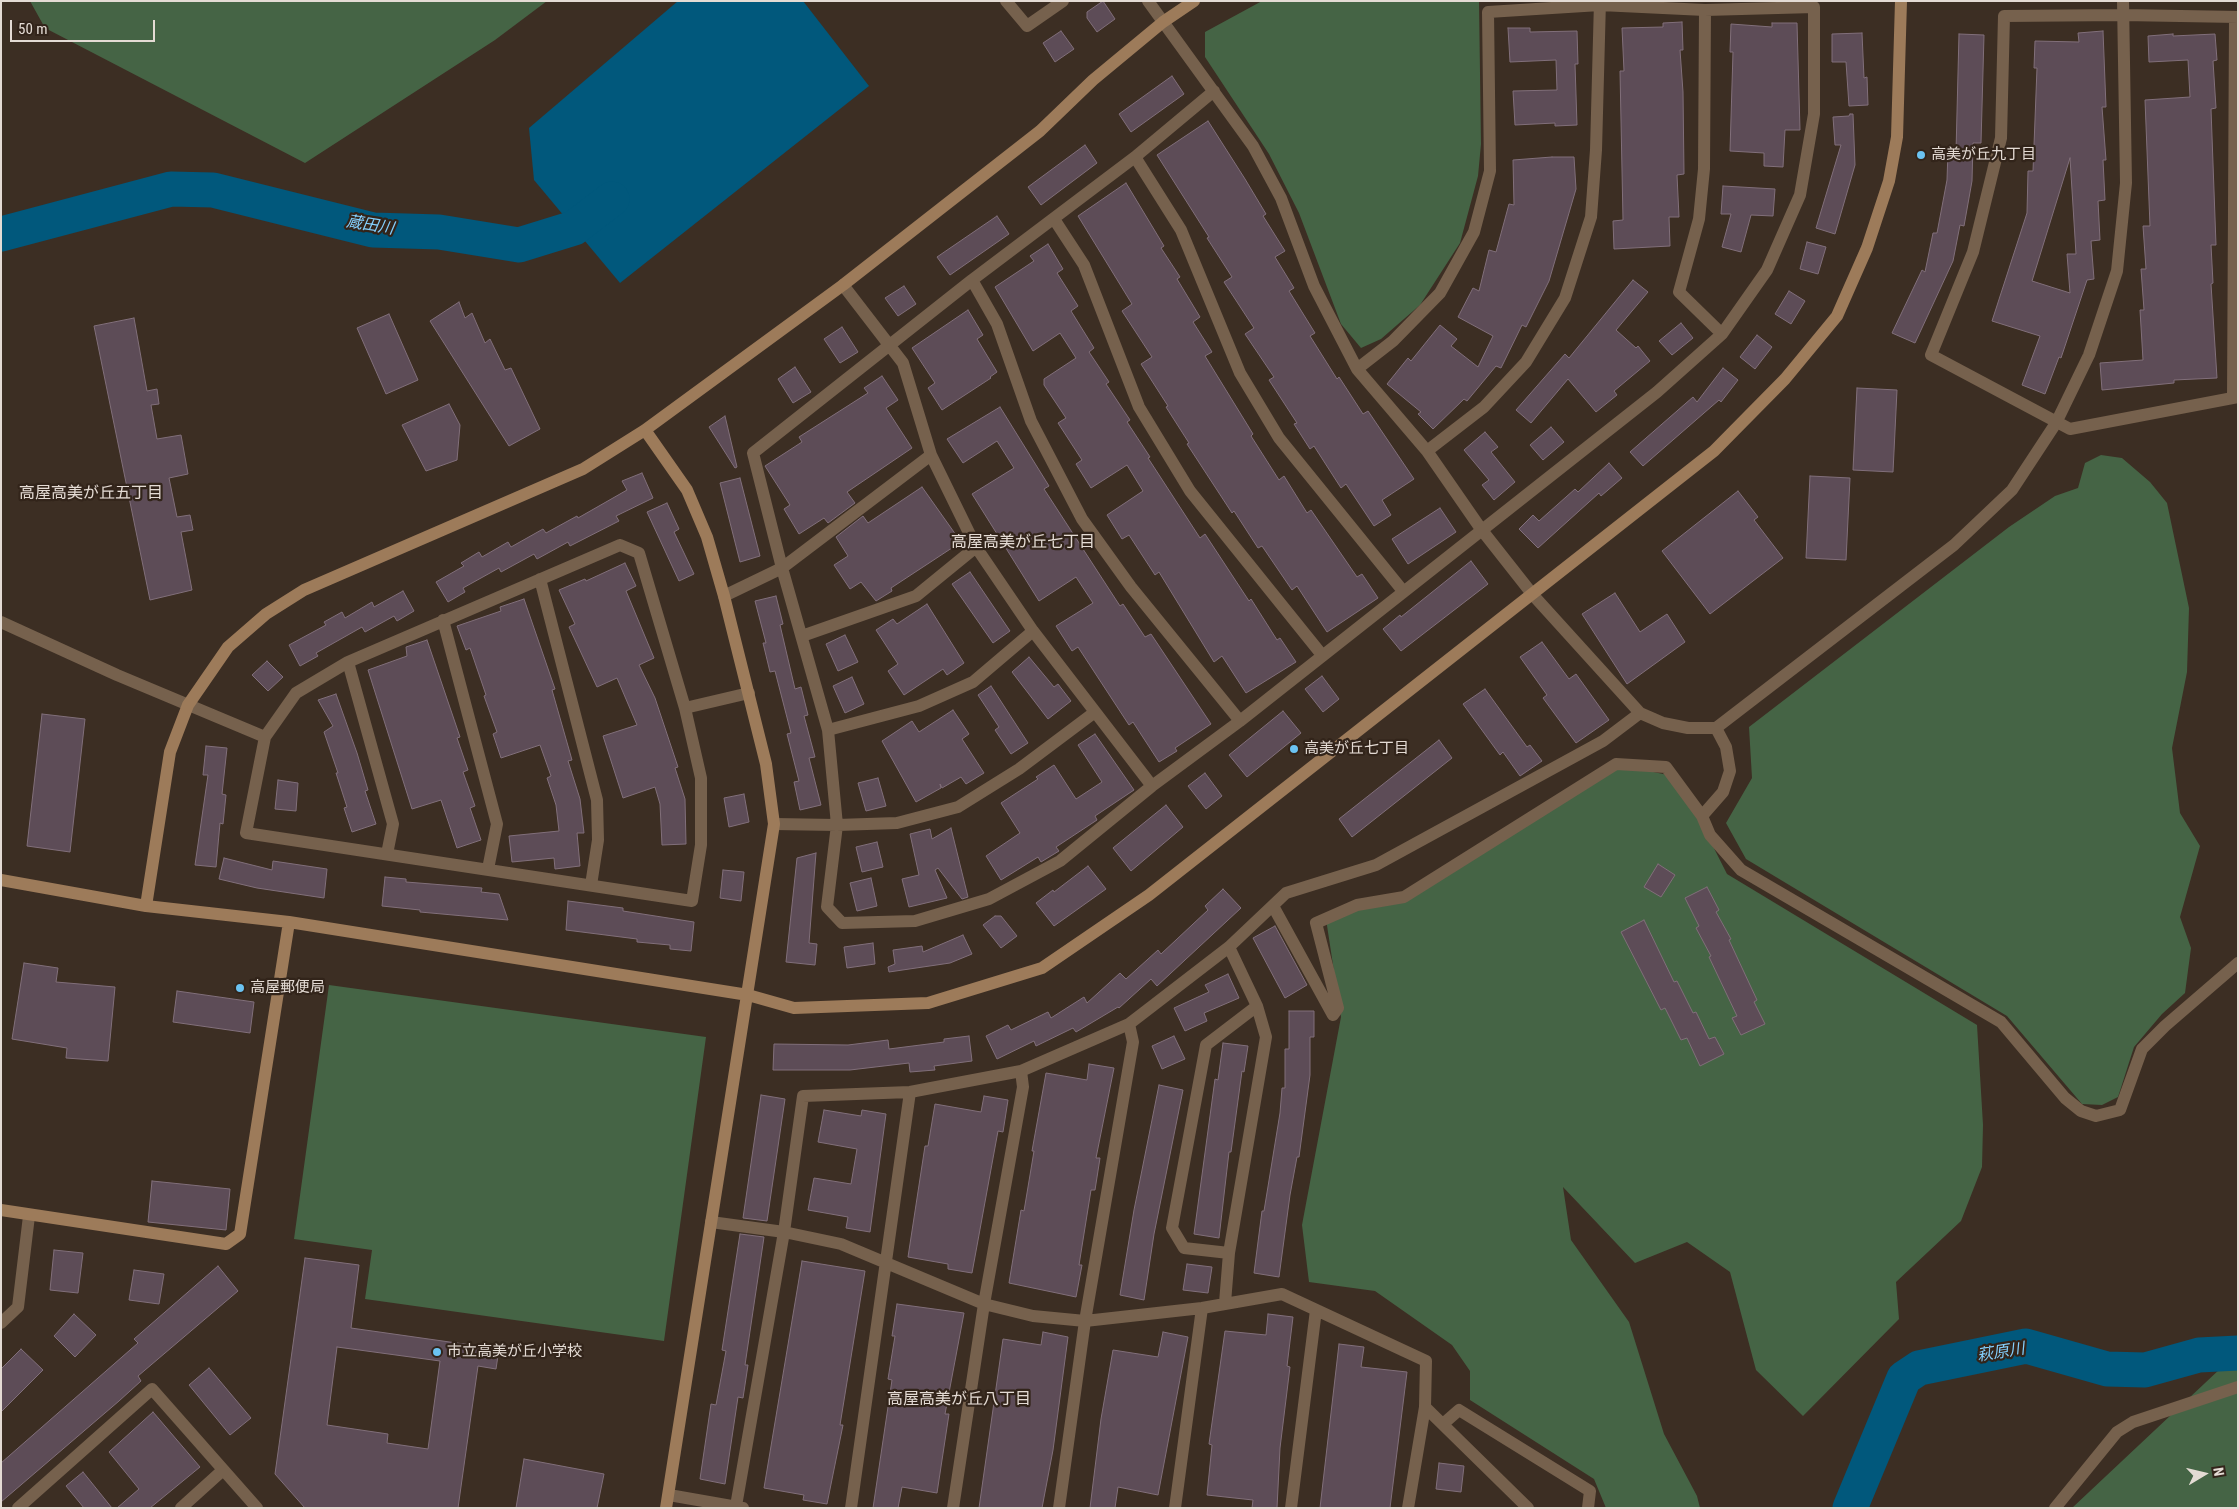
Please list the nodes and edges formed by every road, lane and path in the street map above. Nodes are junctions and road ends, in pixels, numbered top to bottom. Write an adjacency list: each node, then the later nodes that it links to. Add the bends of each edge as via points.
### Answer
1 (1006, 1): 2 (street, via 1027,26)
2 (1063, 1)
3 (1148, 1): 11 (street)
4 (1194, 1): 11 (street)
5 (1901, 1): 30 (street, via 1898,137 1889,181 1867,248 1837,316 1785,379 1714,451)
6 (2123, 1): 9 (street)
7 (1600, 3): 8 (street); 19 (street, via 1488,12 1490,171 1474,232 1440,293 1393,341); 23 (street, via 1591,217 1565,298 1526,362 1484,407)
8 (1705, 10): 17 (street, via 1704,169 1699,219 1679,292); 17 (street, via 1814,8 1814,114 1800,195 1767,270)
9 (2123, 15): 10 (street); 21 (street, via 2126,183 2117,271 2089,355); 21 (street, via 2004,16 2001,138 1973,252 1931,356)
10 (2236, 17): 20 (street)
11 (1163, 22): 12 (street); 16 (street, via 1093,80 1040,131)
12 (1214, 91): 13 (street); 19 (street, via 1253,146 1281,198 1314,286)
13 (1135, 157): 14 (street); 29 (street, via 1181,230 1240,372 1279,438)
14 (1054, 219): 15 (street); 36 (street, via 1084,265 1139,407 1190,491)
15 (972, 280): 18 (street); 43 (street, via 997,324 1030,421 1082,519 1130,587)
16 (843, 286): 18 (street); 22 (street)
17 (1722, 334): 25 (street, via 1657,392)
18 (889, 347): 24 (street, via 903,363); 27 (street, via 753,453)
19 (1357, 369): 23 (street)
20 (2236, 398): 21 (street, via 2070,429)
21 (2056, 423): 44 (street, via 2012,490 1954,545)
22 (645, 430): 31 (street, via 687,490 707,537); 39 (street, via 583,469 304,590 266,614 228,647)
23 (1426, 451): 25 (street)
24 (931, 455): 26 (street); 27 (street)
25 (1481, 529): 29 (street); 30 (street)
26 (976, 547): 34 (street); 35 (street, via 916,596)
27 (782, 568): 31 (street); 35 (street)
28 (540, 579): 32 (street); 40 (street, via 620,545 639,552); 54 (street, via 597,800 598,840)
29 (1403, 592): 36 (street)
30 (1533, 595): 42 (street); 60 (street, via 1149,895 1042,968 928,1003 794,1008)
31 (724, 596): 38 (street)
32 (444, 620): 37 (street); 52 (street, via 497,824)
33 (1, 622): 39 (street)
34 (1033, 631): 41 (street); 45 (street, via 974,682 919,706)
35 (802, 636): 45 (street)
36 (1322, 655): 43 (street)
37 (348, 662): 46 (street, via 296,693); 51 (street, via 393,824)
38 (748, 693): 40 (street); 49 (street, via 766,764)
39 (188, 705): 46 (street); 55 (street, via 170,752)
40 (685, 708): 54 (street, via 701,778 701,845 692,901)
41 (1096, 712): 47 (street); 50 (street, via 1019,769 958,807 898,823)
42 (1640, 713): 44 (street, via 1663,723 1688,728); 56 (street, via 1603,741 1376,865 1286,893)
43 (1240, 721): 47 (street)
44 (1716, 728): 48 (street, via 1726,747 1730,771 1723,792)
45 (828, 730): 50 (street)
46 (265, 738): 51 (street, via 246,833)
47 (1152, 786): 50 (street, via 1060,861 989,899 915,921 842,923 827,907)
48 (1702, 816): 56 (street, via 1666,767 1616,764 1404,897 1357,905 1316,923 1338,1008 1333,1015); 59 (street, via 1710,834 1741,870 2001,1022 2065,1098 2081,1111 2096,1116 2120,1110 2142,1049)
49 (774, 824): 50 (street); 60 (street)
50 (837, 825)
51 (387, 854): 52 (street)
52 (488, 870): 54 (street)
53 (1, 880): 55 (street)
54 (591, 885)
55 (146, 906): 57 (street)
56 (1273, 906): 58 (street)
57 (289, 922): 60 (street); 66 (street, via 240,1234 226,1244)
58 (1229, 948): 61 (street); 62 (street)
59 (2238, 963)
60 (748, 995): 67 (street)
61 (1257, 1006): 69 (street, via 1266,1037); 69 (street, via 1206,1045 1172,1228 1184,1248)
62 (1129, 1024): 63 (street); 75 (street, via 1134,1042)
63 (1021, 1070): 64 (street); 72 (street, via 1023,1087)
64 (910, 1092): 68 (street, via 803,1096); 70 (street)
65 (1, 1210): 66 (street)
66 (29, 1216): 76 (street, via 18,1307)
67 (711, 1222): 68 (street); 81 (street)
68 (784, 1232): 70 (street, via 841,1244); 82 (street)
69 (1229, 1253): 71 (street)
70 (885, 1262): 72 (street); 87 (street)
71 (1225, 1303): 73 (street); 74 (street, via 1282,1294)
72 (984, 1304): 75 (street, via 1033,1316); 88 (street)
73 (1202, 1308): 75 (street); 90 (street)
74 (1316, 1310): 78 (street, via 1426,1361); 91 (street)
75 (1086, 1321): 89 (street)
76 (1, 1322)
77 (2238, 1387): 95 (street, via 2133,1422 2117,1432)
78 (1425, 1407): 79 (street); 92 (street)
79 (1443, 1424): 93 (street); 94 (street, via 1460,1410 1590,1491)
80 (223, 1470): 83 (street, via 152,1390); 84 (street); 85 (street)
81 (669, 1495): 82 (street); 86 (street)
82 (740, 1507)
83 (18, 1508)
84 (181, 1508)
85 (257, 1508)
86 (666, 1508)
87 (851, 1508)
88 (954, 1508)
89 (1059, 1508)
90 (1175, 1508)
91 (1291, 1508)
92 (1408, 1508)
93 (1528, 1508)
94 (1588, 1508)
95 (2055, 1508)

